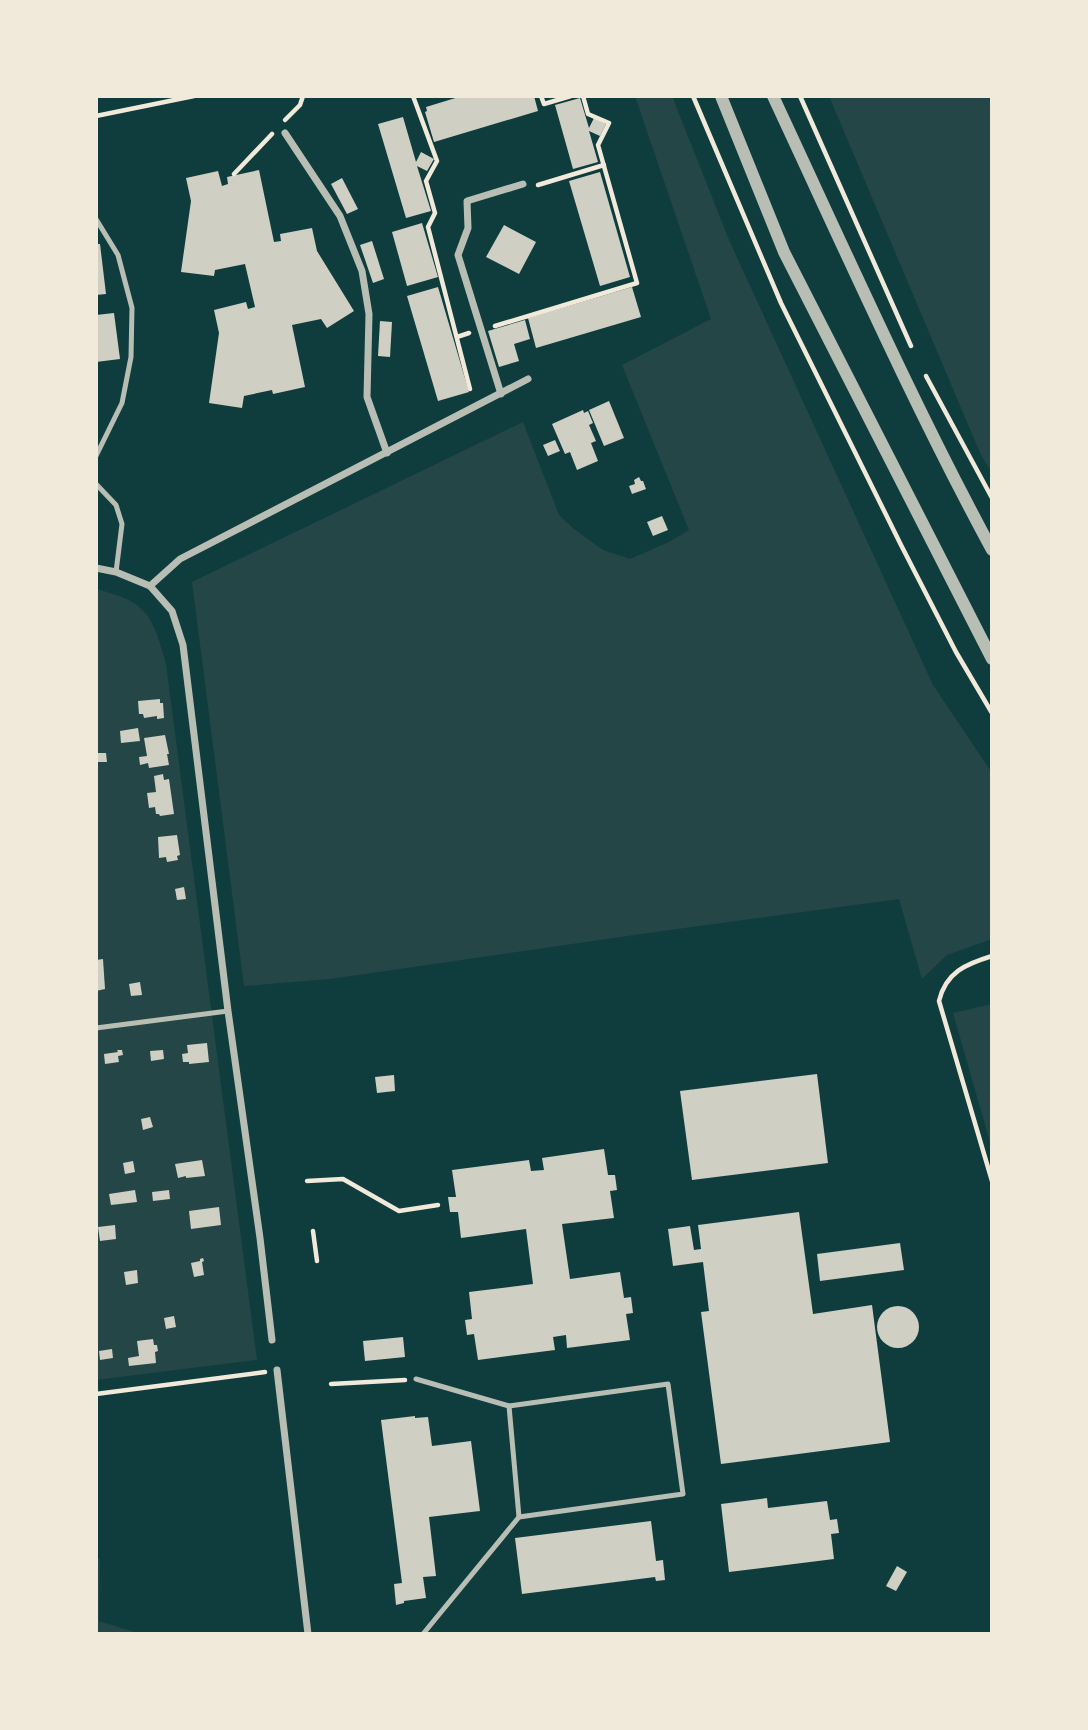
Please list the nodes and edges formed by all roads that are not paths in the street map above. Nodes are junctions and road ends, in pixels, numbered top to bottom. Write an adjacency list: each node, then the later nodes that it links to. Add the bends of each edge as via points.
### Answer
1 (720, 96): 15 (street, via 784,252)
2 (773, 96): 11 (street)
3 (285, 133): 8 (street, via 340,216 362,271 369,314 367,397)
4 (523, 184): 7 (street, via 467,201 468,228 458,255)
5 (96, 219): 9 (lane, via 118,255 132,308 131,357 122,403)
6 (528, 379): 7 (street)
7 (500, 394): 8 (street)
8 (387, 453): 14 (street, via 180,559)
9 (96, 456)
10 (96, 484): 13 (lane, via 116,505 122,524)
11 (992, 550)
12 (96, 568): 13 (street)
13 (116, 572): 14 (street)
14 (150, 586): 16 (street, via 172,611 183,645)
15 (992, 659)
16 (228, 1011): 17 (lane); 18 (street)
17 (96, 1028)
18 (272, 1340)
19 (277, 1370): 23 (street)
20 (416, 1379): 21 (lane)
21 (509, 1406): 22 (lane); 22 (lane, via 668,1384 683,1494)
22 (519, 1517): 24 (lane)
23 (307, 1634)
24 (423, 1634)

